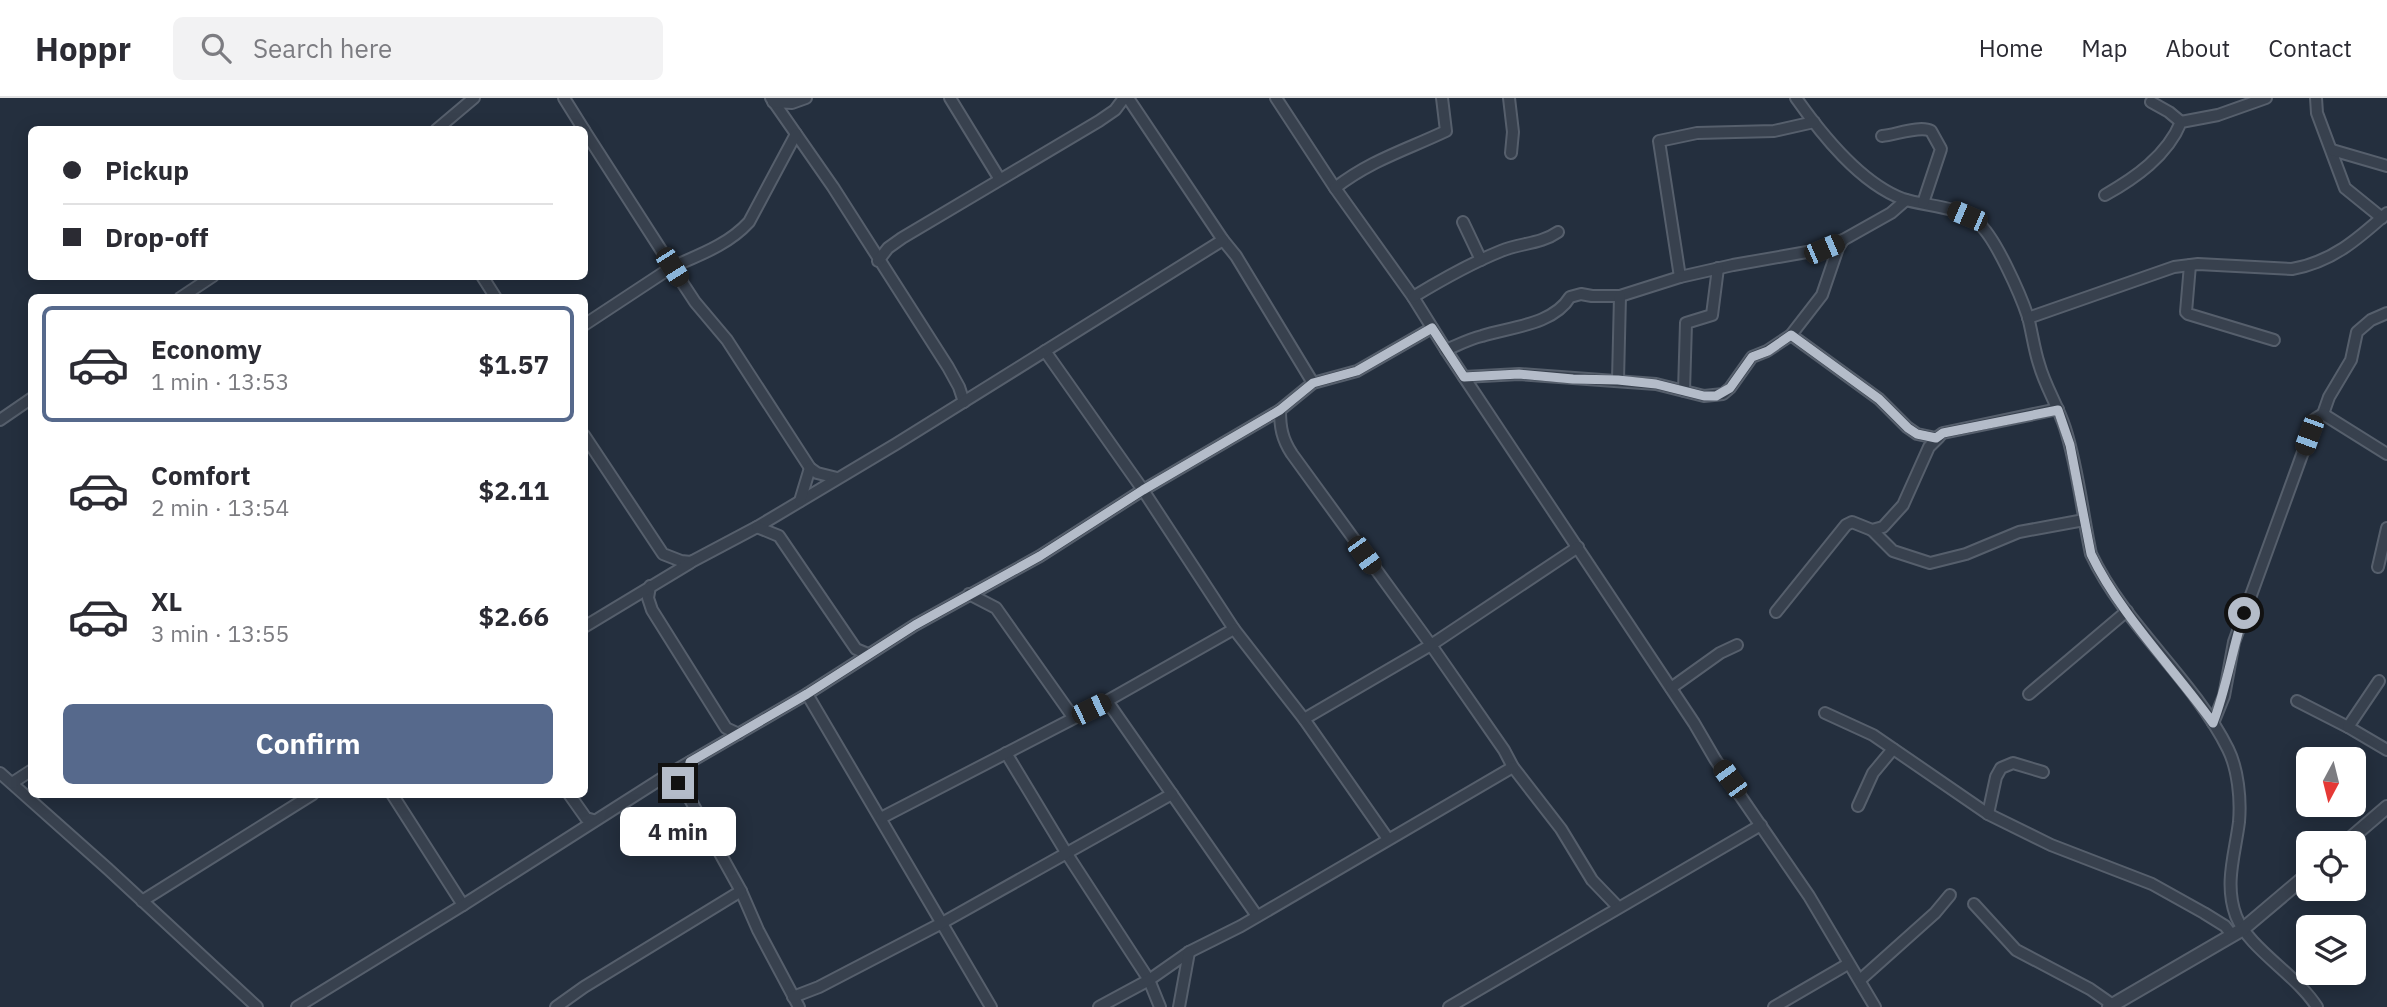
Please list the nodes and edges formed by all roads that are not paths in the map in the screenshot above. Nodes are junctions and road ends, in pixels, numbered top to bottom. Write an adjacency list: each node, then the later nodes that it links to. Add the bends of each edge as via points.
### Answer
1 (474, 98): 16 (street)
2 (564, 98): 17 (street)
3 (806, 98): 12 (street, via 792,103)
4 (950, 98): 24 (street)
5 (1126, 98): 24 (street, via 1099,121); 32 (street)
6 (1276, 98): 25 (street)
7 (1442, 98): 25 (street, via 1446,131 1355,172)
8 (1509, 98): 22 (street)
9 (1796, 98): 14 (street)
10 (2266, 98): 15 (street)
11 (2316, 98): 21 (street)
12 (772, 100): 18 (street)
13 (2151, 103): 15 (street)
14 (1814, 122): 27 (street, via 1870,182); 39 (street, via 1774,131 1697,133 1659,141)
15 (2181, 122): 26 (street, via 2155,158 2129,182)
16 (441, 126)
17 (582, 126)
18 (796, 134): 35 (street); 37 (street, via 743,229 723,244)
19 (588, 136): 37 (street)
20 (1882, 136): 28 (street, via 1922,128 1931,131 1941,149)
21 (2332, 150): 23 (street); 29 (street, via 2345,188)
22 (1511, 153)
23 (2387, 166)
24 (999, 178): 35 (street, via 888,248)
25 (1335, 188): 42 (street)
26 (2105, 195)
27 (1906, 200): 28 (street); 33 (street)
28 (1923, 203): 45 (street, via 1948,208 1982,226)
29 (2384, 215): 36 (street, via 2328,259 2303,267)
30 (1463, 222): 34 (street)
31 (1558, 232): 34 (street)
32 (1223, 240): 50 (street); 54 (street)
33 (1843, 240): 38 (street, via 1806,253); 48 (street, via 1822,295)
34 (1481, 260): 42 (street)
35 (878, 261): 57 (street, via 948,367)
36 (2190, 265): 45 (street, via 2157,272); 49 (street, via 2188,314)
37 (672, 267): 46 (street); 65 (street, via 727,340)
38 (1717, 268): 39 (street); 55 (street, via 1712,315 1686,323)
39 (1680, 277): 43 (street)
40 (207, 280): 41 (street)
41 (186, 294)
42 (1413, 296): 47 (street)
43 (1620, 296): 51 (street, via 1570,297 1545,317); 53 (street)
44 (2387, 313): 60 (street, via 2357,332 2351,360)
45 (2028, 318): 59 (street, via 2040,367)
46 (588, 322)
47 (1432, 328): 51 (street); 54 (street, via 1357,371)
48 (1791, 335): 55 (street, via 1752,357 1723,394); 62 (street, via 1879,399 1917,434 1936,438)
49 (2274, 340)
50 (1045, 351): 57 (street); 67 (street)
51 (1446, 351): 52 (street)
52 (1464, 377): 53 (street, via 1519,374); 75 (street)
53 (1618, 380): 55 (street)
54 (1313, 383): 58 (street)
55 (1684, 391)
56 (28, 401): 61 (street)
57 (964, 402): 66 (street)
58 (1280, 410): 67 (street); 86 (street, via 1283,440)
59 (2058, 410): 62 (street); 70 (street, via 2070,445)
60 (2323, 414): 64 (street); 98 (street, via 2315,419 2244,613)
61 (0, 420)
62 (1943, 433): 73 (street, via 1929,447 1903,505 1883,527)
63 (588, 441): 76 (street)
64 (2387, 454)
65 (810, 468): 66 (street); 68 (street)
66 (837, 478): 68 (street)
67 (1143, 490): 81 (street); 85 (street)
68 (800, 501): 69 (street)
69 (782, 512): 71 (street); 74 (street)
70 (2084, 520): 73 (street, via 2007,536 1966,555 1930,563 1893,551); 82 (street, via 2091,554)
71 (757, 527): 74 (street); 77 (street)
72 (2387, 528): 78 (street)
73 (1872, 530): 83 (street, via 1852,522 1846,525)
74 (779, 536): 88 (street, via 856,649)
75 (1578, 547): 86 (street); 90 (street)
76 (663, 554): 77 (street); 79 (street)
77 (691, 562): 79 (street)
78 (2378, 567)
79 (661, 580): 80 (street)
80 (650, 586): 84 (street); 100 (street, via 652,610 726,728)
81 (970, 594): 88 (street); 96 (street, via 996,608)
82 (2127, 611): 92 (street); 98 (street)
83 (1776, 612)
84 (588, 624)
85 (1234, 629): 93 (street); 97 (street)
86 (1431, 645): 97 (street); 105 (street)
87 (1737, 645): 90 (street)
88 (868, 654): 91 (street)
89 (2379, 681): 99 (street)
90 (1671, 688): 123 (street)
91 (807, 694): 100 (street); 121 (street)
92 (2029, 694)
93 (1107, 701): 96 (street); 112 (street)
94 (2297, 701): 99 (street)
95 (1825, 713): 101 (street)
96 (1073, 717): 103 (street)
97 (1304, 719): 125 (street)
98 (2213, 723): 136 (street, via 2230,751 2236,776 2239,822 2229,873)
99 (2348, 727): 102 (street)
100 (739, 734): 104 (street)
101 (1893, 749): 118 (street, via 1873,773); 120 (street)
102 (2387, 750)
103 (1006, 753): 121 (street); 126 (street)
104 (690, 762): 109 (street); 111 (street)
105 (1513, 766): 125 (street); 133 (street, via 1561,829 1592,880)
106 (2043, 772): 120 (street, via 2013,763 2001,768)
107 (0, 773): 110 (street)
108 (28, 773): 110 (street)
109 (664, 777): 111 (street); 122 (street)
110 (12, 783): 113 (street)
111 (686, 792): 128 (street)
112 (1172, 794): 126 (street); 134 (street)
113 (28, 798)
114 (29, 798): 130 (street)
115 (307, 798): 130 (street)
116 (395, 798): 132 (street)
117 (572, 798): 122 (street, via 586,818)
118 (1858, 806)
119 (2387, 807): 124 (street)
120 (1988, 814): 136 (street, via 2051,845 2152,884)
121 (881, 818): 135 (street)
122 (593, 820): 132 (street)
123 (1761, 824): 133 (street); 138 (street)
124 (2359, 831)
125 (1388, 839): 134 (street)
126 (1067, 853): 135 (street); 139 (street)
127 (2296, 884): 136 (street)
128 (741, 891): 141 (street); 146 (street)
129 (1950, 895): 140 (street)
130 (142, 901): 144 (street)
131 (1974, 904): 143 (street, via 2016,950 2090,989)
132 (463, 905): 145 (street)
133 (1618, 906): 142 (street)
134 (1257, 916): 137 (street)
135 (942, 923): 141 (street); 147 (street)
136 (2238, 932): 143 (street); 153 (street, via 2304,988)
137 (1189, 952): 139 (street); 150 (street)
138 (1848, 964): 140 (street); 151 (street)
139 (1149, 980): 148 (street); 149 (street)
140 (1860, 980): 152 (street)
141 (796, 1002)
142 (1456, 1005)
143 (2111, 1006)
144 (257, 1007)
145 (297, 1007)
146 (556, 1007)
147 (991, 1007)
148 (1099, 1007)
149 (1160, 1007)
150 (1179, 1007)
151 (1774, 1007)
152 (1875, 1007)
153 (2317, 1007)

